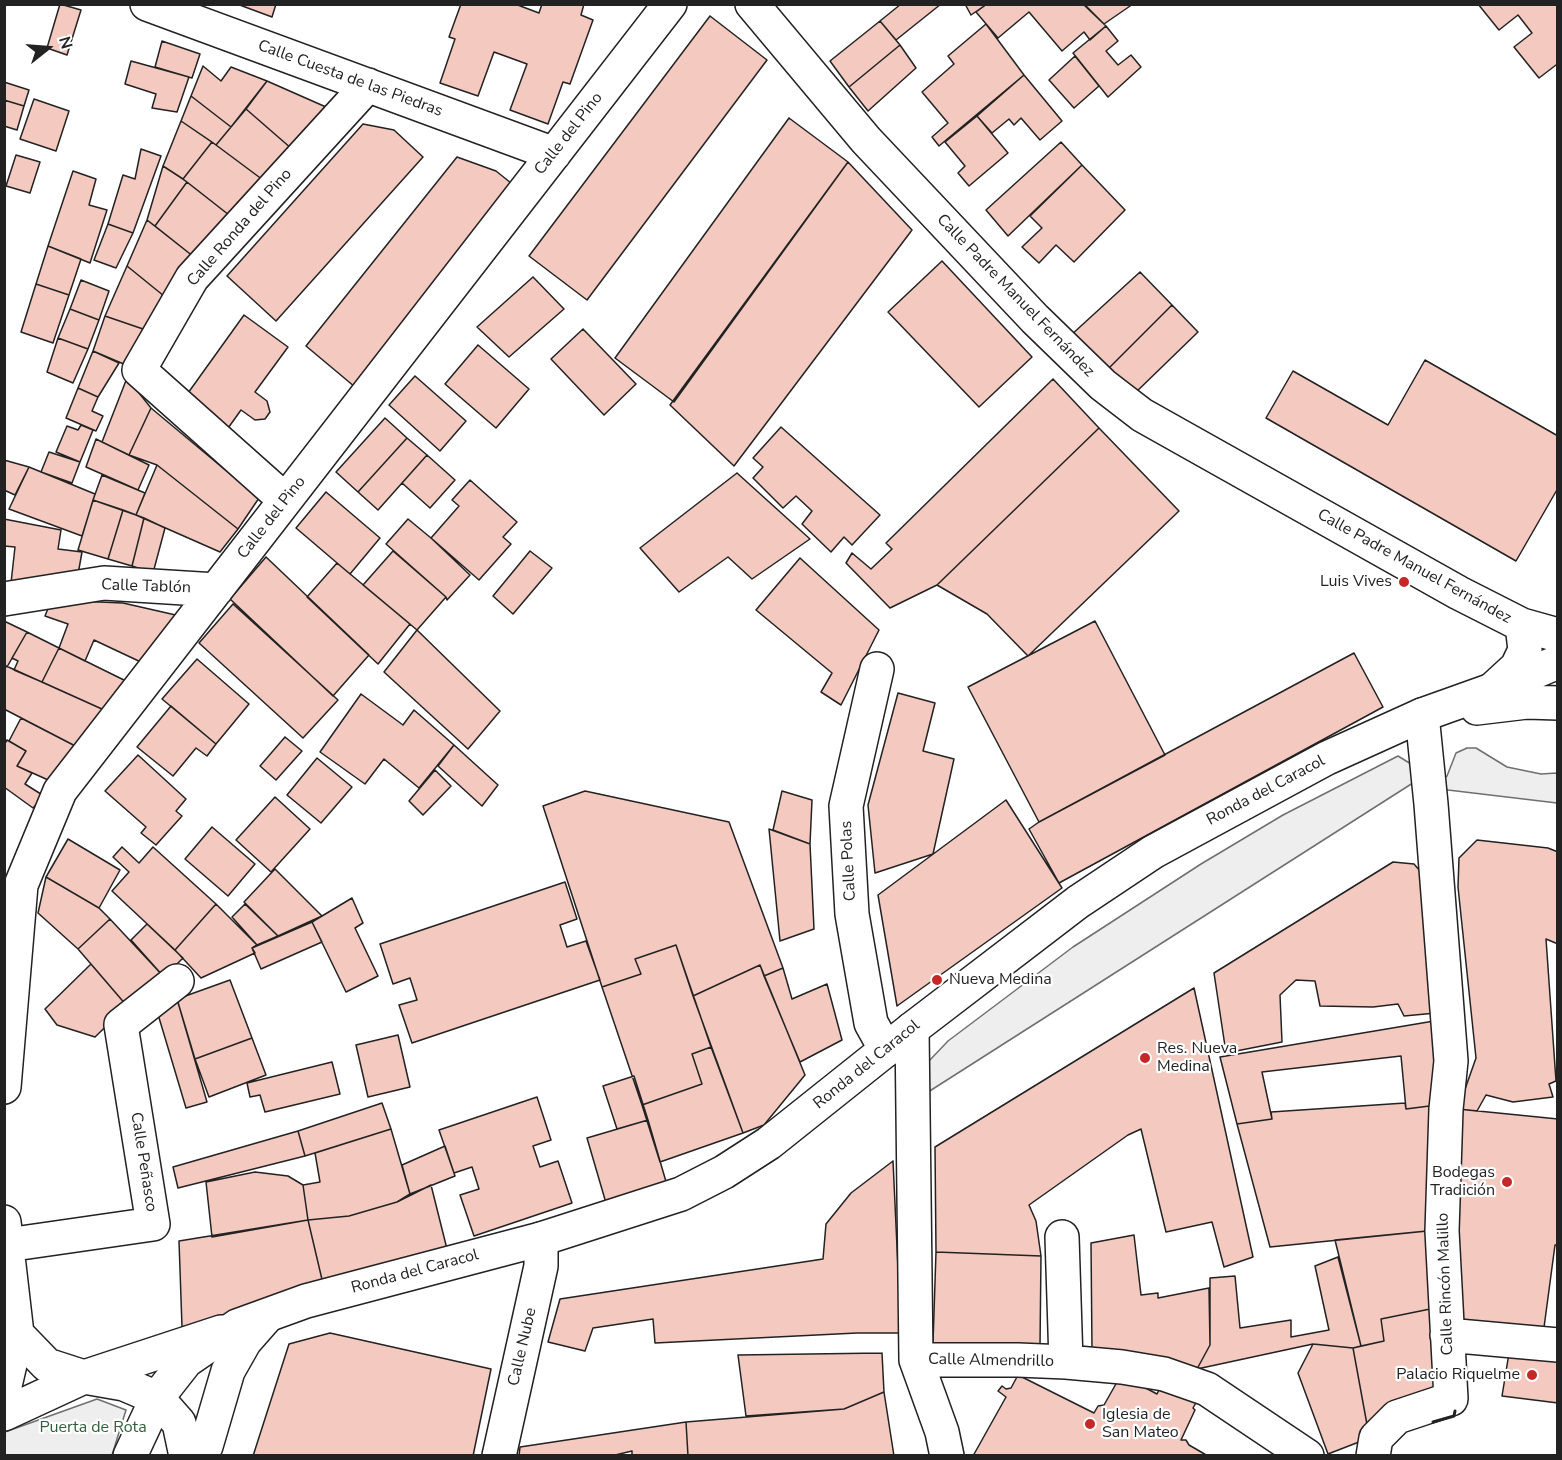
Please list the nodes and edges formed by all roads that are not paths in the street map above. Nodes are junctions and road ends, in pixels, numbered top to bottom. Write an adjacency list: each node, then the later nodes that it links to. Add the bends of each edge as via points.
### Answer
1 (147, 4): 5 (street, Calle Cuesta de las Piedras)
2 (214, 4): 6 (street, via 386,72)
3 (670, 4): 7 (street, Calle del Pino)
4 (752, 4): 11 (street, Calle Padre Manuel Fernández, via 866,140 1103,385 1142,415)
5 (368, 86): 6 (street, Calle Cuesta de las Piedras); 8 (street, Calle Ronda del Pino, via 192,278 139,370)
6 (424, 106): 7 (street, Calle Cuesta de las Piedras)
7 (554, 154): 8 (street, Calle del Pino)
8 (285, 500): 9 (street, Calle del Pino)
9 (216, 590): 10 (street, Calle Tablón, via 104,583); 21 (street, Calle del Pino, via 60,791 21,885)
10 (4, 599)
11 (1522, 626): 12 (street, Calle Padre Manuel Fernández); 15 (street, Calle Padre Manuel Fernández, via 1525,650 1517,667)
12 (1557, 635)
13 (1557, 662): 15 (street, Ronda del Caracol)
14 (877, 669): 20 (street, Calle Polas, via 846,806 852,914 871,1023)
15 (1492, 690): 17 (street, Ronda del Caracol)
16 (1557, 704): 17 (street, Ronda del Caracol, via 1527,702)
17 (1422, 716): 19 (street, Ronda del Caracol, via 1327,758 1153,852 1078,902); 27 (street, Calle Rincón Malillo, via 1451,1061 1442,1231)
18 (177, 981): 22 (street, Calle Peñasco, via 121,1025 153,1224)
19 (912, 1029): 20 (street, Ronda del Caracol); 29 (street)
20 (886, 1050): 24 (street, Ronda del Caracol, via 769,1143 724,1172 681,1194)
21 (4, 1087)
22 (6, 1233): 26 (street)
23 (1062, 1237): 30 (street, Calle Almendrillo)
24 (541, 1239): 25 (street, Ronda del Caracol, via 306,1301); 38 (street, Calle Nube, via 541,1266)
25 (252, 1321): 31 (street); 33 (street, via 186,1361); 37 (street, via 228,1371)
26 (17, 1334): 31 (street, via 47,1365); 32 (street)
27 (1448, 1335): 28 (street); 41 (street, Calle Rincón Malillo, via 1450,1399 1397,1417)
28 (1557, 1345)
29 (916, 1360): 30 (street, Calle Almendrillo); 39 (street)
30 (1066, 1362): 40 (street, Calle Almendrillo, via 1164,1374 1207,1389)
31 (84, 1377): 33 (street, via 124,1384); 34 (street)
32 (4, 1390)
33 (157, 1398): 35 (street); 36 (street, via 179,1423)
34 (4, 1414)
35 (130, 1455)
36 (186, 1455)
37 (200, 1455)
38 (499, 1455)
39 (947, 1455)
40 (1307, 1455)
41 (1366, 1455)

